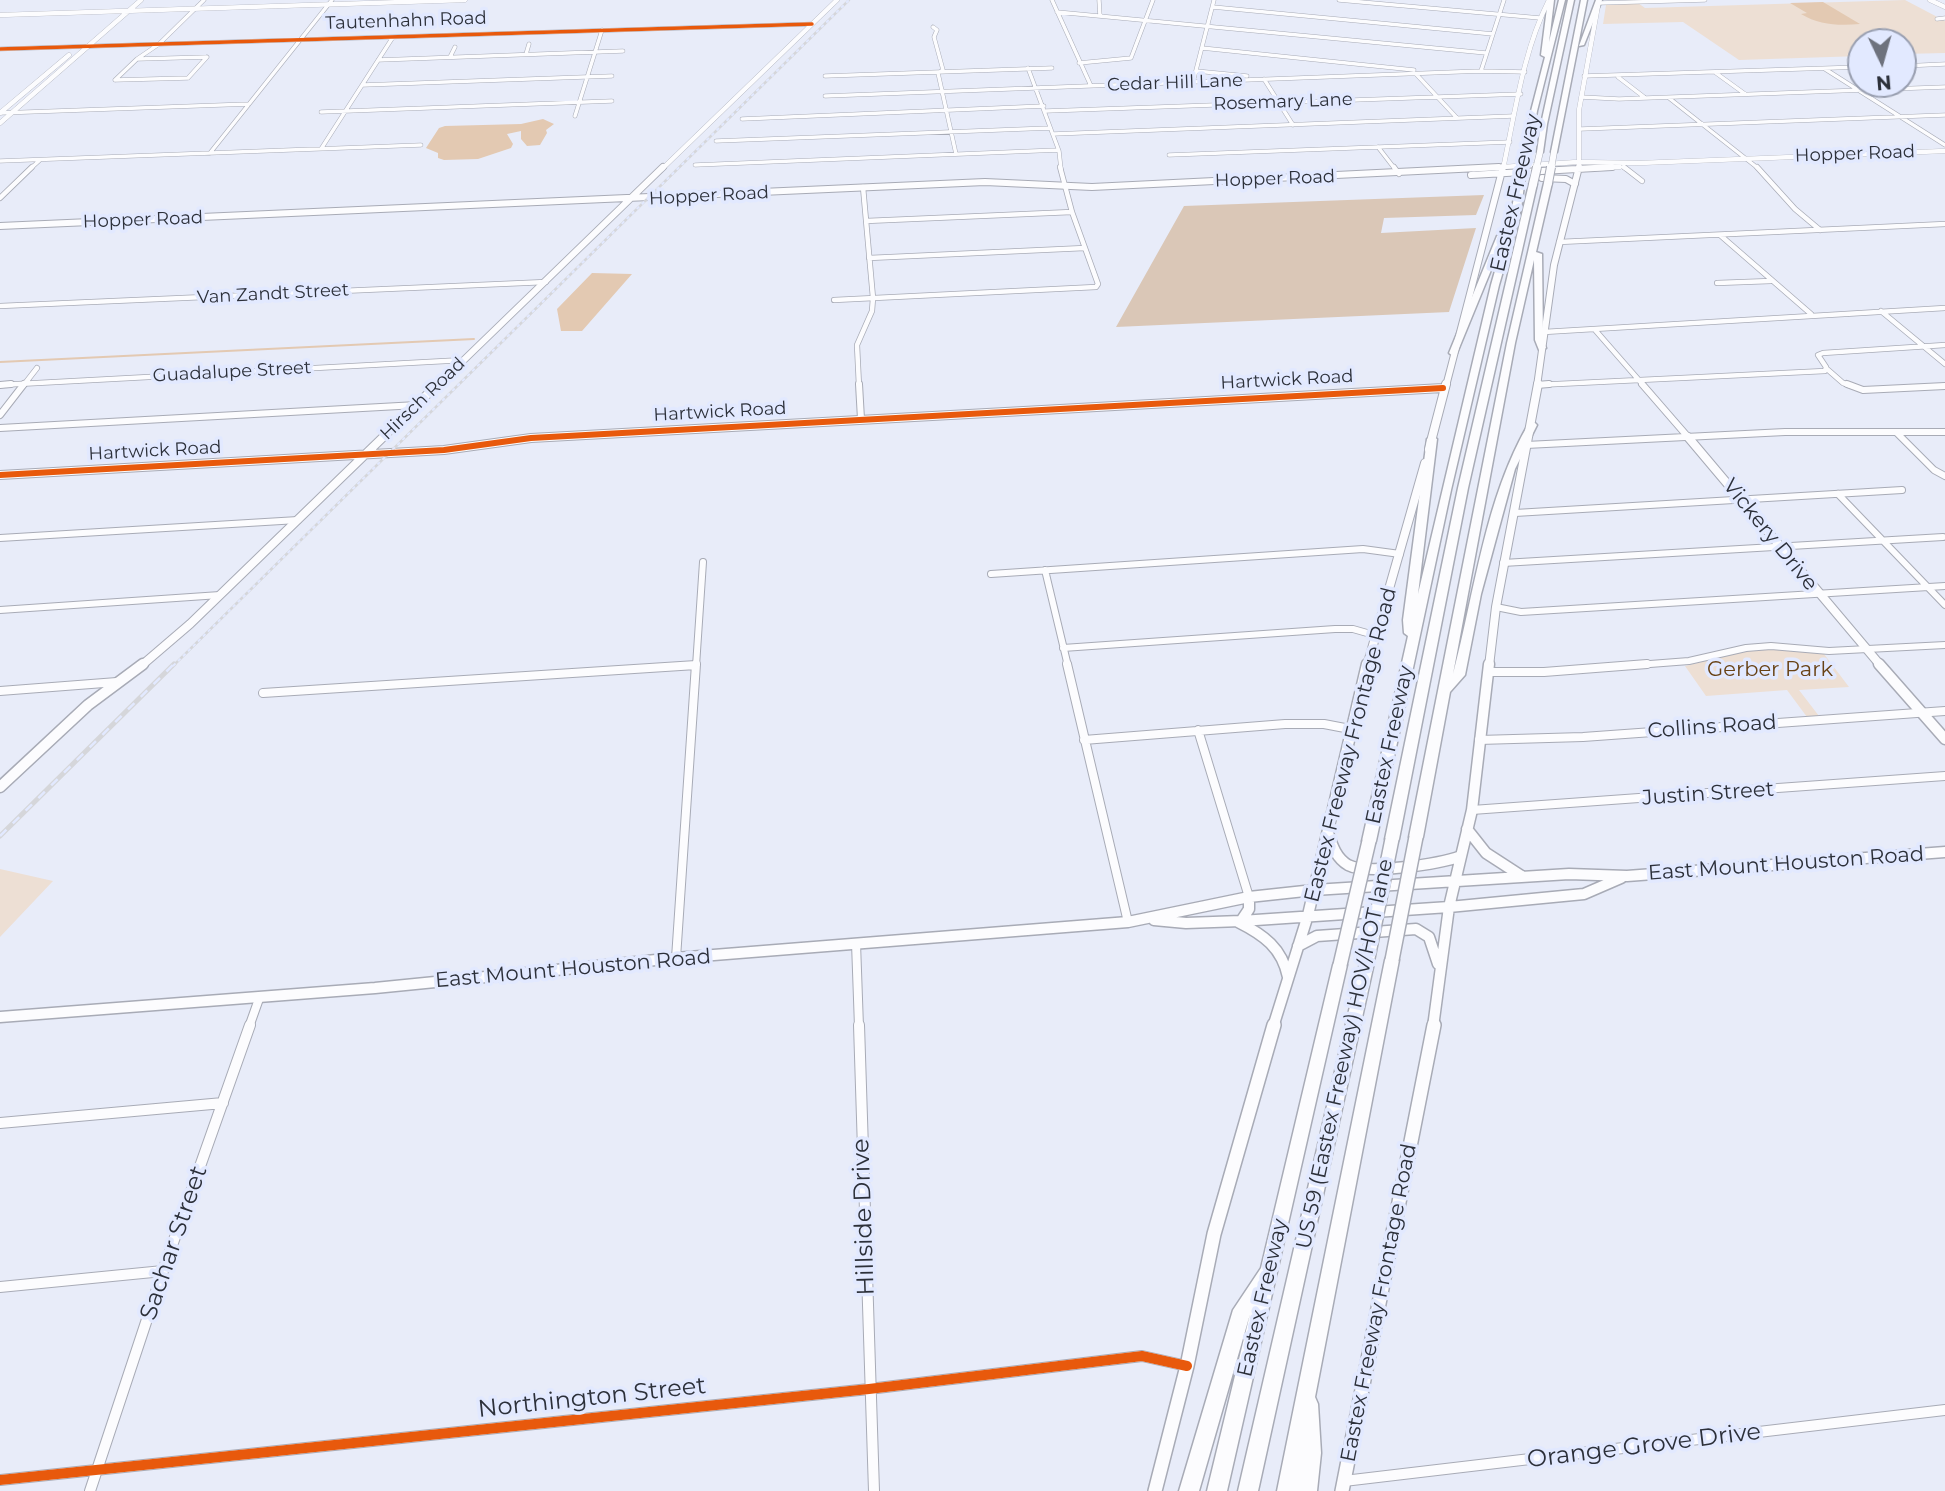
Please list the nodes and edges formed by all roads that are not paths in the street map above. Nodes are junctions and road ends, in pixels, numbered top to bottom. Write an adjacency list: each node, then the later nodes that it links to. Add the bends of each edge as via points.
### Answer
1 (133, 0): 26 (main road)
2 (141, 0): 26 (main road)
3 (204, 0): 23 (street)
4 (369, 0): 21 (main road)
5 (465, 0): 20 (main road)
6 (837, 0): 35 (main road, Hirsch Road)
7 (1052, 0): 27 (street)
8 (1099, 0): 30 (street)
9 (1153, 0): 34 (street)
10 (1214, 0): 24 (street)
11 (1339, 0): 29 (street)
12 (1504, 0): 29 (street)
13 (1550, 0): 31 (main road, Eastex Freeway Frontage Road); 57 (highway, via 1543,54)
14 (1562, 0): 57 (highway, Eastex Freeway)
15 (1571, 0): 283 (highway, US 59 (Eastex Freeway) HOV/HOT lane, bridge, via 1534,184 1463,488 1367,963)
16 (1584, 0): 48 (highway, Eastex Freeway)
17 (1705, 0): 22 (street)
18 (1930, 0): 25 (main road)
19 (393, 1): 20 (main road); 21 (main road)
20 (409, 1)
21 (330, 2): 23 (main road); 41 (street)
22 (1599, 2): 48 (highway, via 1581,45); 74 (main road, Eastex Freeway Frontage Road)
23 (197, 7): 26 (main road); 42 (street)
24 (1213, 7): 36 (street); 39 (street)
25 (1945, 7)
26 (126, 9): 28 (main road); 44 (main road); 45 (main road)
27 (1057, 12): 30 (street); 58 (street)
28 (0, 13)
29 (1499, 15): 31 (street); 39 (street)
30 (1100, 16): 34 (street)
31 (1540, 18): 68 (main road, Eastex Freeway Frontage Road)
32 (1945, 18): 33 (street)
33 (1937, 19)
34 (1144, 20): 36 (street); 58 (street, via 1129,59)
35 (812, 24): 38 (street, Tautenhahn Road); 151 (main road, Hirsch Road)
36 (1207, 26): 47 (street); 52 (street)
37 (933, 27): 65 (street)
38 (602, 30): 40 (street, Tautenhahn Road); 51 (street)
39 (1493, 34): 52 (street)
40 (393, 37): 41 (street, Tautenhahn Road); 56 (street)
41 (300, 40): 42 (street, Tautenhahn Road); 100 (street)
42 (159, 44): 44 (street, Tautenhahn Road); 55 (street)
43 (529, 44): 53 (street)
44 (88, 46): 45 (street, Tautenhahn Road); 78 (main road)
45 (79, 47): 49 (street, Tautenhahn Road); 77 (main road)
46 (455, 47): 54 (street)
47 (1202, 48): 66 (street); 70 (street)
48 (1574, 48): 153 (highway, Eastex Freeway, bridge)
49 (0, 49)
50 (623, 51): 51 (street)
51 (596, 52): 53 (street); 76 (street)
52 (1486, 53): 67 (street)
53 (526, 54): 54 (street)
54 (450, 57): 56 (street)
55 (137, 59): 55 (street, via 114,80 188,78 207,57)
56 (378, 60): 82 (street)
57 (1548, 60): 157 (highway, Eastex Freeway, bridge)
58 (1079, 62): 83 (street)
59 (1945, 64): 60 (street)
60 (1917, 65)
61 (1847, 67): 64 (street)
62 (1028, 68): 63 (street); 65 (street); 85 (street)
63 (1052, 68)
64 (1825, 68): 69 (street); 81 (street)
65 (940, 71): 73 (street); 88 (street)
66 (1196, 71): 79 (street); 80 (street)
67 (1481, 71): 68 (street, Cedar Hill Lane); 70 (street, Cedar Hill Lane)
68 (1525, 72): 89 (main road, Eastex Freeway Frontage Road)
69 (1716, 72): 75 (street); 90 (street)
70 (1436, 73): 71 (street, Cedar Hill Lane)
71 (1416, 74): 79 (street, Cedar Hill Lane); 92 (street)
72 (612, 76): 76 (street)
73 (825, 76)
74 (1584, 76): 75 (street); 93 (main road, Eastex Freeway Frontage Road)
75 (1617, 76): 95 (street)
76 (588, 77): 82 (street); 98 (street)
77 (42, 78): 78 (main road); 105 (main road)
78 (52, 78): 106 (main road)
79 (1264, 79): 80 (street, Cedar Hill Lane); 99 (street)
80 (1193, 82): 83 (street, Cedar Hill Lane)
81 (1847, 82)
82 (363, 85): 104 (street)
83 (1091, 86): 85 (street, Cedar Hill Lane)
84 (1945, 87): 86 (street)
85 (1036, 88): 88 (street, Cedar Hill Lane); 101 (street)
86 (1917, 88)
87 (1847, 90): 90 (street)
88 (942, 91): 91 (street, Cedar Hill Lane); 102 (street)
89 (1521, 94): 92 (street, Rosemary Lane); 108 (main road, Eastex Freeway Frontage Road)
90 (1745, 94): 94 (street)
91 (825, 96)
92 (1437, 96): 99 (street, Rosemary Lane); 111 (street)
93 (1581, 97): 95 (street); 117 (main road, Eastex Freeway Frontage Road)
94 (1669, 97): 95 (street); 115 (street)
95 (1645, 98)
96 (1871, 98): 110 (street)
97 (612, 101): 98 (street)
98 (580, 102): 104 (street); 107 (street)
99 (1278, 103): 101 (street, Rosemary Lane); 114 (street)
100 (249, 104): 106 (street); 128 (street)
101 (1045, 109): 102 (street, Rosemary Lane); 116 (street)
102 (946, 110): 112 (street, Rosemary Lane); 118 (street)
103 (321, 112): 104 (street)
104 (345, 112): 125 (street)
105 (0, 113): 106 (street)
106 (12, 113): 113 (main road)
107 (575, 116)
108 (1513, 116): 111 (street); 121 (main road, Eastex Freeway Frontage Road)
109 (1945, 116): 110 (street)
110 (1901, 117): 115 (street); 123 (street)
111 (1457, 118): 114 (street)
112 (741, 119)
113 (0, 124)
114 (1293, 125): 119 (street)
115 (1705, 125): 117 (street); 134 (street)
116 (1051, 128): 118 (street); 119 (street)
117 (1581, 129): 129 (main road, Eastex Freeway Frontage Road)
118 (951, 131): 120 (street); 130 (street)
119 (1053, 134): 126 (street)
120 (716, 141)
121 (1510, 142): 124 (street); 132 (main road, Eastex Freeway Frontage Road)
122 (421, 145): 125 (street)
123 (1945, 145)
124 (1378, 147): 131 (street); 143 (street)
125 (321, 149): 128 (street)
126 (1058, 150): 130 (street); 148 (street)
127 (1945, 150): 134 (main road, Hopper Road)
128 (210, 153): 133 (street)
129 (1579, 153): 132 (main road, via 1570,159 1538,161); 136 (main road); 137 (main road, Eastex Freeway Frontage Road)
130 (956, 154): 139 (street)
131 (1169, 155)
132 (1506, 156): 145 (main road, Eastex Freeway Frontage Road)
133 (41, 159): 135 (street); 150 (street)
134 (1748, 159): 138 (main road, Hopper Road); 158 (street)
135 (0, 161)
136 (1611, 161): 137 (main road, Hopper Road); 138 (main road, Hopper Road)
137 (1577, 162): 141 (main road, Eastex Freeway Frontage Road); 145 (main road, Hopper Road)
138 (1640, 163): 140 (main road, Hopper Road)
139 (695, 165)
140 (1623, 167): 141 (main road, Hopper Road); 146 (street)
141 (1579, 170): 145 (main road, Hopper Road); 147 (main road, Eastex Freeway Frontage Road)
142 (1418, 173): 143 (main road, Hopper Road); 144 (main road, Hopper Road); 145 (main road, Hopper Road)
143 (1399, 174): 148 (main road, Hopper Road)
144 (1465, 175): 145 (main road, Hopper Road); 145 (main road)
145 (1501, 177): 147 (main road, via 1558,178); 177 (main road, Eastex Freeway Frontage Road)
146 (1642, 181)
147 (1575, 184): 160 (main road, Eastex Freeway Frontage Road)
148 (1065, 186): 149 (main road, Hopper Road, via 1002,182); 152 (street)
149 (863, 187): 151 (main road, Hopper Road); 154 (street)
150 (0, 198)
151 (629, 200): 156 (main road, Hopper Road); 164 (main road, Hirsch Road)
152 (1072, 212): 154 (street); 161 (street)
153 (1539, 215): 176 (highway); 231 (highway, Eastex Freeway)
154 (866, 221): 162 (street)
155 (1945, 224): 158 (street)
156 (0, 226)
157 (1512, 228): 177 (highway, via 1501,236); 223 (highway, Eastex Freeway)
158 (1820, 230): 159 (street)
159 (1719, 234): 160 (street); 163 (street)
160 (1559, 242): 173 (main road, Eastex Freeway Frontage Road)
161 (1085, 248): 162 (street); 166 (street, via 1098,284 1093,288)
162 (869, 258): 166 (street)
163 (1772, 281): 165 (street); 171 (street)
164 (546, 282): 168 (street, Van Zandt Street); 178 (main road, Hirsch Road)
165 (1717, 283)
166 (873, 298): 167 (street); 190 (street, via 857,345)
167 (834, 300)
168 (0, 306)
169 (1945, 307): 170 (street)
170 (1881, 311): 171 (street); 175 (street)
171 (1811, 314): 172 (street)
172 (1596, 331): 173 (street); 182 (street, Vickery Drive)
173 (1544, 332): 176 (main road, Eastex Freeway Frontage Road)
174 (1945, 345): 175 (street)
175 (1925, 346): 179 (street); 181 (street, via 1823,353 1818,359)
176 (1542, 348): 185 (main road, Eastex Freeway Frontage Road)
177 (1453, 353): 187 (main road, Eastex Freeway Frontage Road)
178 (464, 360): 183 (street, Guadalupe Street); 188 (main road, Hirsch Road)
179 (1945, 364)
180 (37, 368): 183 (street)
181 (1826, 369): 182 (street); 186 (street, via 1843,383 1863,390)
182 (1640, 381): 185 (street); 195 (street, Vickery Drive)
183 (25, 383): 184 (street, Guadalupe Street); 189 (street)
184 (0, 385)
185 (1537, 385): 191 (main road, Eastex Freeway Frontage Road)
186 (1945, 386)
187 (1443, 388): 190 (main road, Hartwick Road); 196 (main road, Eastex Freeway Frontage Road)
188 (416, 405): 192 (street); 198 (main road, Hirsch Road)
189 (0, 415)
190 (861, 419): 198 (main road, Hartwick Road, via 530,438)
191 (1532, 425): 197 (main road, Eastex Freeway Frontage Road); 231 (highway, via 1510,469 1459,676)
192 (0, 428)
193 (1945, 432): 194 (street)
194 (1897, 433): 195 (street); 200 (street)
195 (1688, 437): 197 (street); 203 (main road, Vickery Drive)
196 (1432, 439): 210 (main road, Eastex Freeway Frontage Road); 223 (highway, via 1409,620)
197 (1526, 446): 204 (main road, Eastex Freeway Frontage Road)
198 (365, 455): 199 (main road, Hartwick Road); 205 (main road, Hirsch Road)
199 (0, 475)
200 (1945, 476)
201 (1902, 490): 202 (street)
202 (1838, 494): 203 (street); 208 (street)
203 (1743, 499): 204 (street); 209 (main road, Vickery Drive)
204 (1515, 513): 212 (main road, Eastex Freeway Frontage Road)
205 (299, 520): 207 (street); 218 (main road, Hirsch Road)
206 (1943, 537): 208 (street)
207 (0, 538)
208 (1883, 541): 209 (street); 216 (street)
209 (1779, 547): 212 (street); 217 (main road, Vickery Drive)
210 (1400, 554): 213 (street, via 1363,549); 222 (main road, Eastex Freeway Frontage Road)
211 (703, 562): 227 (street)
212 (1503, 563): 220 (main road, Eastex Freeway Frontage Road)
213 (1045, 570): 214 (street); 225 (street)
214 (990, 574)
215 (1945, 586): 216 (street)
216 (1927, 587): 217 (street); 219 (street)
217 (1818, 594): 220 (street, via 1521,612); 226 (main road, Vickery Drive)
218 (220, 595): 221 (street); 229 (main road, Hirsch Road, via 161,650)
219 (1945, 605)
220 (1496, 607): 228 (main road, Eastex Freeway Frontage Road)
221 (0, 610)
222 (1374, 635): 225 (street, via 1335,629); 235 (main road, Eastex Freeway Frontage Road)
223 (1412, 645): 268 (highway, Eastex Freeway, bridge)
224 (1945, 645): 226 (street)
225 (1063, 648): 238 (street)
226 (1867, 649): 228 (street, via 1772,646 1689,661); 234 (main road, Vickery Drive)
227 (696, 665): 232 (street); 261 (street)
228 (1490, 672): 239 (main road, Eastex Freeway Frontage Road)
229 (118, 682): 230 (street); 241 (main road, Hirsch Road)
230 (0, 691)
231 (1445, 691): 272 (highway, Eastex Freeway, bridge)
232 (263, 693)
233 (1945, 711): 234 (street, Collins Road)
234 (1923, 713): 237 (main road, Vickery Drive); 239 (street, Collins Road)
235 (1350, 729): 236 (street, via 1306,723); 244 (main road, Eastex Freeway Frontage Road)
236 (1198, 730): 238 (street); 253 (street)
237 (1945, 739)
238 (1084, 740): 258 (street)
239 (1479, 740): 242 (main road, Eastex Freeway Frontage Road)
240 (1945, 776): 242 (street, Justin Street)
241 (1, 785)
242 (1472, 810): 243 (main road, Eastex Freeway Frontage Road)
243 (1467, 829): 246 (main road, Eastex Freeway Frontage Road); 249 (main road, via 1490,857)
244 (1327, 830): 246 (main road, via 1339,859 1359,869 1439,864); 251 (main road, Eastex Freeway Frontage Road)
245 (1945, 852): 248 (main road, East Mount Houston Road)
246 (1461, 856): 250 (main road, Eastex Freeway Frontage Road)
247 (1558, 875): 248 (main road, East Mount Houston Road); 249 (main road, East Mount Houston Road); 252 (main road)
248 (1627, 876): 252 (main road, East Mount Houston Road, via 1584,894)
249 (1524, 877): 250 (main road, East Mount Houston Road)
250 (1455, 882): 251 (main road, East Mount Houston Road); 254 (main road, Eastex Freeway Frontage Road)
251 (1314, 890): 253 (main road, East Mount Houston Road); 255 (main road, Eastex Freeway Frontage Road)
252 (1569, 895): 254 (main road, East Mount Houston Road)
253 (1249, 897): 256 (main road, East Mount Houston Road); 257 (main road, via 1249,909)
254 (1449, 907): 255 (main road, East Mount Houston Road); 262 (main road, Eastex Freeway Frontage Road)
255 (1308, 915): 257 (main road, East Mount Houston Road); 260 (main road, Eastex Freeway Frontage Road)
256 (1147, 919): 257 (main road, East Mount Houston Road); 258 (main road, East Mount Houston Road)
257 (1239, 921): 263 (main road, via 1271,940)
258 (1128, 922): 259 (main road, East Mount Houston Road)
259 (856, 943): 261 (main road, East Mount Houston Road); 273 (street, Hillside Drive)
260 (1298, 946): 262 (main road, via 1317,936 1416,929 1429,937); 263 (main road, Eastex Freeway Frontage Road)
261 (676, 958): 264 (main road, East Mount Houston Road)
262 (1440, 975): 277 (main road, Eastex Freeway Frontage Road, via 1431,1046)
263 (1288, 978): 271 (main road, Eastex Freeway Frontage Road, via 1214,1234)
264 (260, 995): 265 (main road, East Mount Houston Road); 266 (street, Sachar Street)
265 (0, 1017)
266 (223, 1103): 267 (street); 269 (street, Sachar Street)
267 (0, 1123)
268 (1270, 1268): 281 (highway, via 1242,1310); 282 (highway, Eastex Freeway)
269 (163, 1271): 270 (street); 275 (street, Sachar Street)
270 (0, 1287)
271 (1187, 1366): 273 (street, Northington Street, via 1142,1356); 280 (main road, Eastex Freeway Frontage Road)
272 (1307, 1387): 284 (highway, Eastex Freeway); 285 (highway, via 1312,1453)
273 (869, 1389): 275 (street, Northington Street); 279 (street, Hillside Drive)
274 (1945, 1410): 277 (street, Orange Grove Drive)
275 (97, 1469): 276 (street, Northington Street); 278 (street, Sachar Street)
276 (0, 1480)
277 (1343, 1486)
278 (90, 1491)
279 (874, 1491)
280 (1155, 1491)
281 (1189, 1491)
282 (1217, 1491)
283 (1248, 1491)
284 (1286, 1491)
285 (1307, 1491)

